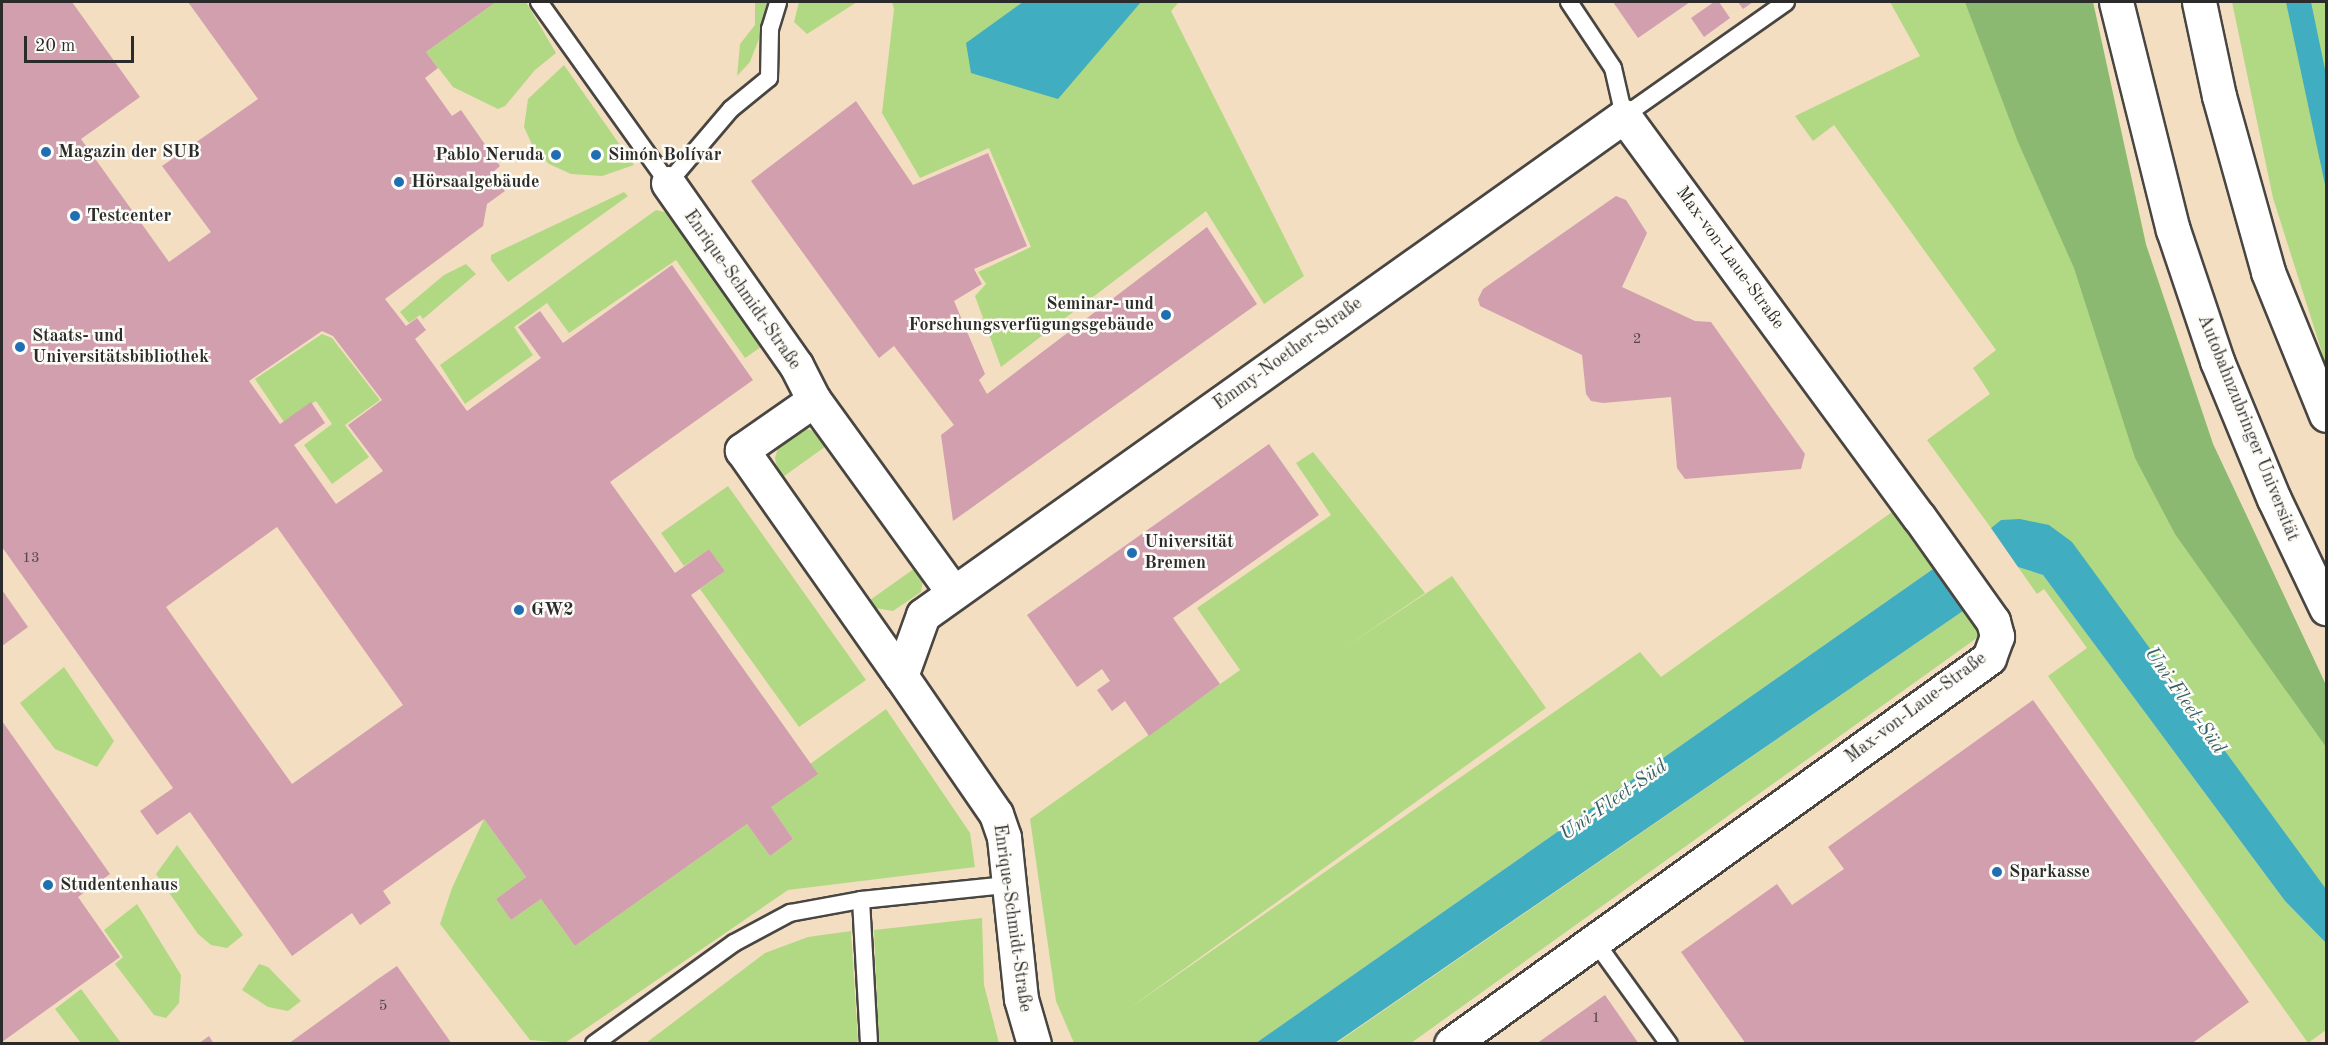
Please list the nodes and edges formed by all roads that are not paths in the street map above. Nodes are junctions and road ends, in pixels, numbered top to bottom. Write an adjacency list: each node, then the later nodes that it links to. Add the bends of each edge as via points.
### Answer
1 (539, 2): 8 (lane)
2 (778, 2): 8 (lane, via 770,28 770,78 731,109)
3 (1569, 2): 7 (lane, via 1613,68)
4 (1786, 2): 7 (lane)
5 (2116, 2): 12 (street, Autobahnzubringer Universität, via 2173,230 2217,361 2274,499)
6 (2199, 2): 10 (street, via 2219,96 2268,272)
7 (1624, 116): 11 (street, Emmy-Noether-Straße); 16 (street, Max-von-Laue-Straße, via 1926,526 1993,621 1997,636 1989,658)
8 (668, 183): 9 (street, Enrique-Schmidt-Straße, via 796,366)
9 (814, 400): 11 (street, Enrique-Schmidt-Straße); 13 (street, Enrique-Schmidt-Straße, via 742,450)
10 (2326, 415)
11 (953, 592): 13 (street, via 923,615)
12 (2326, 608)
13 (901, 676): 14 (street, Enrique-Schmidt-Straße, via 996,814 1004,837)
14 (1007, 885): 15 (lane); 19 (street, Enrique-Schmidt-Straße, via 1022,999)
15 (861, 900): 17 (lane, via 790,913 734,943); 18 (lane)
16 (1594, 940): 20 (street, Max-von-Laue-Straße); 21 (lane)
17 (594, 1044)
18 (869, 1044)
19 (1034, 1044)
20 (1451, 1044)
21 (1669, 1044)

